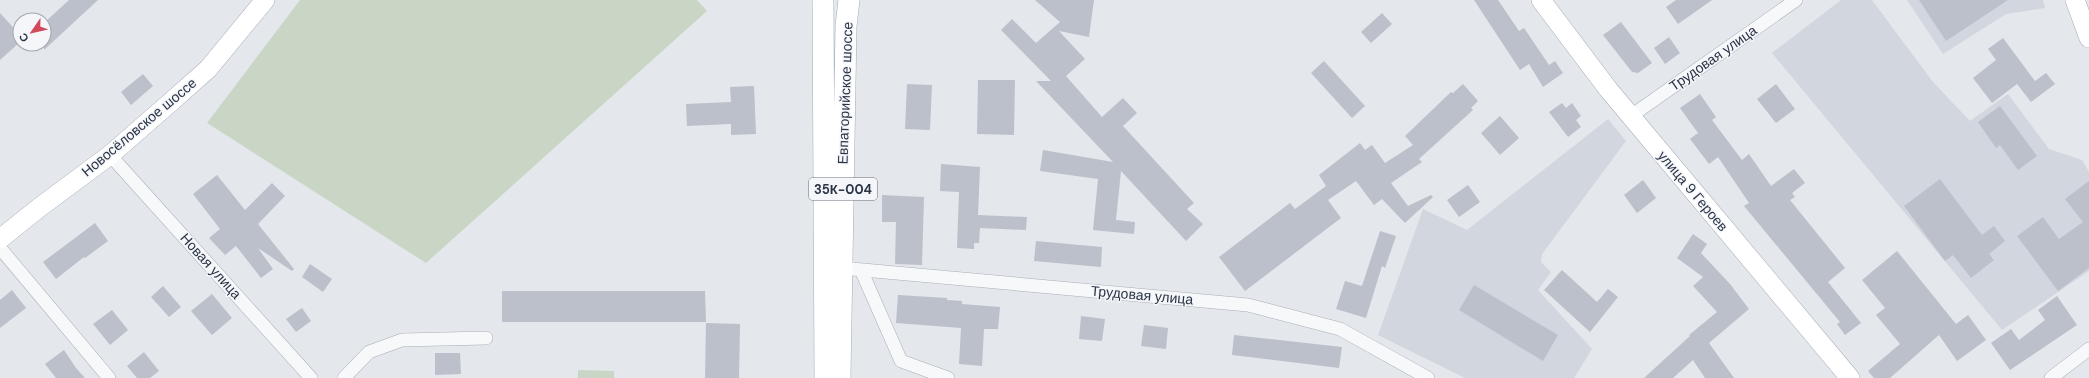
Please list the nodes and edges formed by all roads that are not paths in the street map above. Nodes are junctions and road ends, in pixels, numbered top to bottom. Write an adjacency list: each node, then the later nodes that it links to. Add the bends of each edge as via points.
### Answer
1 (265, 0): 9 (street, Новосёловское шоссе, via 208,69)
2 (822, 0): 18 (main road, Евпаторийское шоссе / 35К-004)
3 (849, 0): 12 (main road, Евпаторийское шоссе / 35К-004, via 846,26)
4 (1541, 0): 8 (street, улица 9 Героев)
5 (1796, 0): 8 (street, Трудовая улица)
6 (2075, 0): 7 (street)
7 (2089, 38)
8 (1631, 116): 22 (street, улица 9 Героев)
9 (110, 155): 10 (street, Новосёловское шоссе); 16 (street, Новая улица)
10 (0, 239)
11 (0, 248): 15 (street)
12 (851, 269): 19 (main road, Евпаторийское шоссе / 35К-004); 20 (street, via 902,361); 21 (street, Трудовая улица, via 1248,305 1340,329)
13 (486, 338): 17 (street, via 402,340 368,352)
14 (2089, 349): 23 (street)
15 (109, 378)
16 (311, 378)
17 (344, 378)
18 (825, 378)
19 (840, 378)
20 (948, 378)
21 (1428, 378)
22 (1850, 378)
23 (2051, 378)

